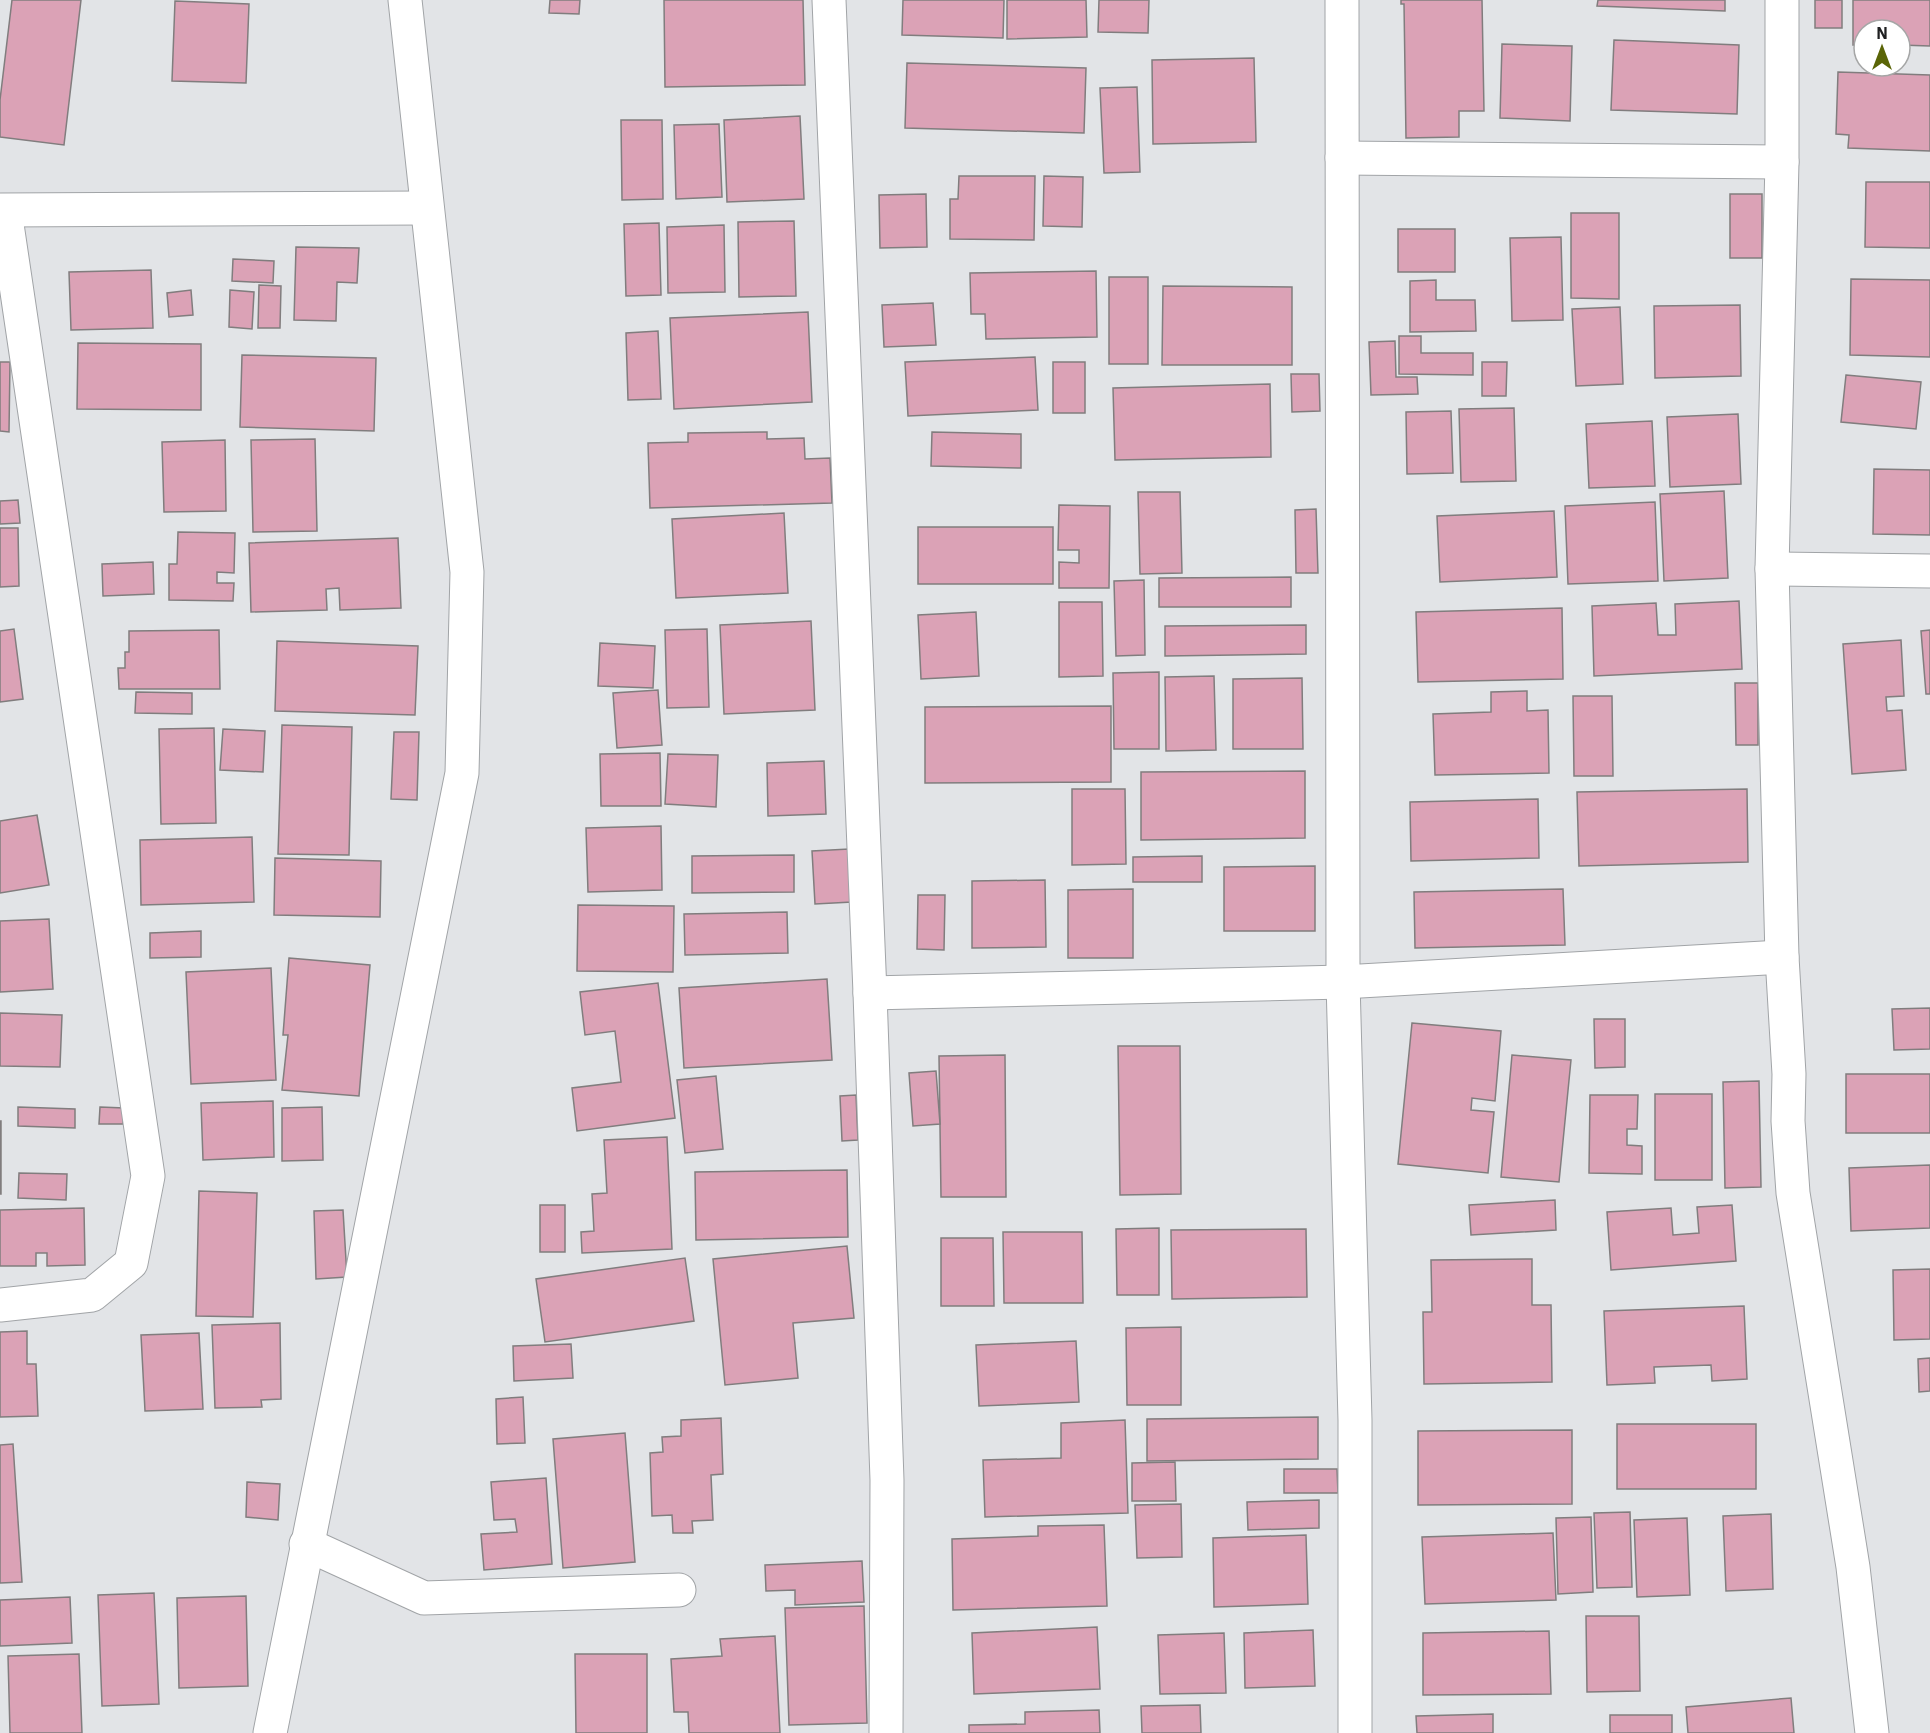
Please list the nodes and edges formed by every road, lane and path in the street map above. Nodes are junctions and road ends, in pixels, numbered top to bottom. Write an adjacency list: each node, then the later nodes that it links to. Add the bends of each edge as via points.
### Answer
1 (405, 0): 7 (street)
2 (829, 0): 13 (street)
3 (1342, 0): 5 (street)
4 (1782, 0): 6 (street)
5 (1341, 158): 6 (street); 12 (street)
6 (1782, 162): 9 (street)
7 (426, 208): 8 (street); 15 (street, via 467,572 462,773)
8 (2, 211): 14 (street, via 148,1176 131,1263 92,1295)
9 (1772, 569): 10 (street); 11 (street)
10 (1930, 571)
11 (1782, 957): 12 (street); 20 (street, via 1794,1193 1853,1567)
12 (1343, 982): 13 (street); 19 (street, via 1355,1420)
13 (870, 993): 18 (street, via 887,1480)
14 (0, 1305)
15 (306, 1544): 16 (street, via 424,1598); 17 (street)
16 (679, 1590)
17 (270, 1733)
18 (886, 1733)
19 (1354, 1733)
20 (1872, 1733)

